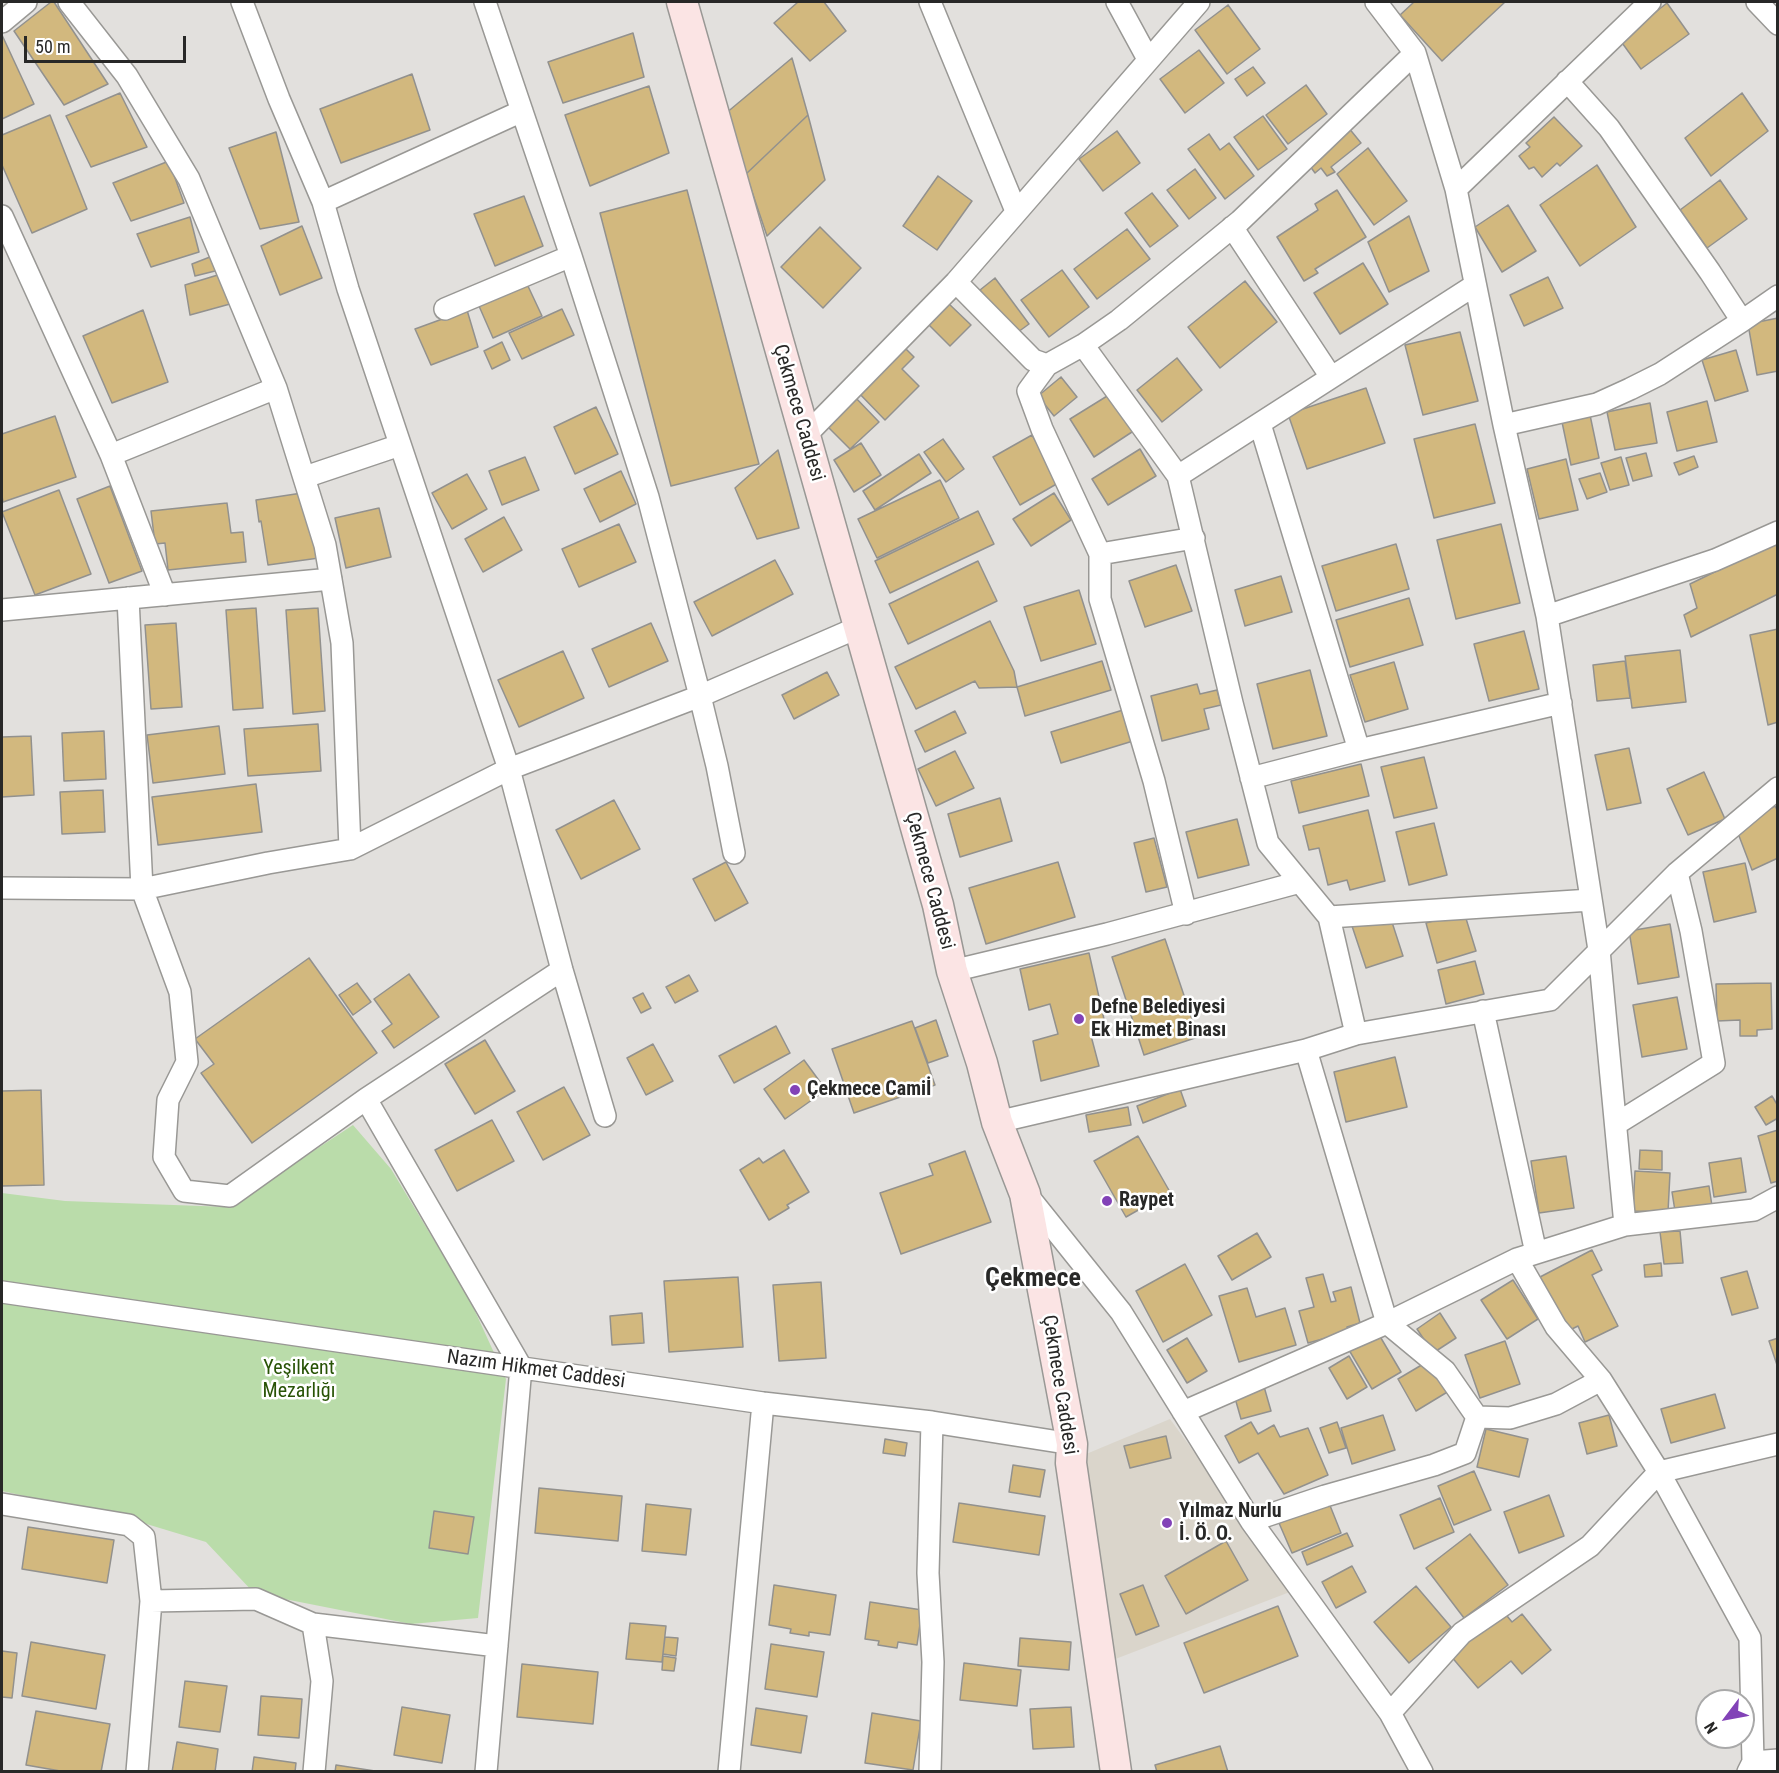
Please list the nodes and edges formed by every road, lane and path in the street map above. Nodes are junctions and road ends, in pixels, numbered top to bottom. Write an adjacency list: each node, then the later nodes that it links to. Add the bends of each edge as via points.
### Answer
1 (26, 2): 12 (street)
2 (69, 2): 32 (street, via 127,76 189,179)
3 (242, 2): 19 (street)
4 (485, 2): 17 (street)
5 (682, 2): 35 (main road, Çekmece Caddesi)
6 (930, 2): 20 (street)
7 (1118, 2): 15 (street)
8 (1199, 2): 15 (street)
9 (1376, 2): 14 (street)
10 (1650, 2): 16 (street)
11 (1757, 2): 13 (street)
12 (2, 22)
13 (1778, 24)
14 (1415, 53): 18 (street); 22 (street)
15 (1148, 59): 20 (street)
16 (1567, 81): 18 (street); 28 (street, via 1609,128)
17 (522, 111): 19 (street); 23 (street)
18 (1456, 189): 25 (street)
19 (322, 202): 36 (street)
20 (1016, 211): 24 (street)
21 (2, 216): 37 (street)
22 (1232, 227): 29 (street); 31 (street)
23 (571, 256): 27 (street); 49 (street, via 648,497)
24 (956, 282): 30 (street, via 1033,360); 35 (street)
25 (1475, 285): 31 (street); 34 (street)
26 (1778, 296): 28 (street)
27 (445, 309)
28 (1742, 321): 34 (street, via 1660,374 1597,404)
29 (1083, 345): 30 (street); 38 (street)
30 (1047, 364): 42 (street, via 1028,391 1044,435)
31 (1330, 377): 33 (street)
32 (276, 388): 37 (street); 39 (street)
33 (1260, 424): 38 (street); 51 (street)
34 (1504, 425): 47 (street)
35 (805, 436): 48 (main road, Çekmece Caddesi)
36 (400, 445): 39 (street); 52 (street)
37 (111, 455): 44 (street)
38 (1178, 476): 41 (street)
39 (305, 477): 43 (street)
40 (1778, 532): 47 (street, via 1715,560)
41 (1194, 538): 42 (street); 53 (street)
42 (1100, 554): 62 (street, via 1100,598 1154,781)
43 (331, 579): 44 (street); 55 (street, via 342,643)
44 (165, 595): 45 (street)
45 (128, 598): 46 (street); 60 (street)
46 (2, 610)
47 (1547, 616): 50 (street)
48 (859, 627): 49 (street); 66 (main road, Çekmece Caddesi, via 938,905)
49 (700, 696): 52 (street); 56 (street)
50 (1561, 703): 51 (street); 61 (street)
51 (1359, 750): 53 (street)
52 (509, 769): 55 (street); 65 (street)
53 (1251, 778): 58 (street, via 1268,843)
54 (1778, 788): 57 (street)
55 (350, 849): 60 (street)
56 (734, 853)
57 (1677, 873): 64 (street); 73 (street, via 1714,1063)
58 (1300, 882): 62 (street); 63 (street)
59 (2, 888): 60 (street)
60 (142, 889): 70 (street, via 180,992 187,1062 168,1100 164,1157 184,1191 230,1196)
61 (1591, 900): 63 (street); 64 (street)
62 (1186, 914): 66 (street)
63 (1329, 917): 68 (street)
64 (1599, 950): 67 (street, via 1550,1000); 73 (street)
65 (562, 970): 70 (street); 71 (street)
66 (952, 970): 72 (main road, Çekmece Caddesi)
67 (1483, 1011): 68 (street); 77 (street)
68 (1356, 1034): 69 (street)
69 (1306, 1050): 72 (street); 79 (street)
70 (366, 1099): 80 (street)
71 (605, 1116)
72 (997, 1122): 74 (main road, Çekmece Caddesi)
73 (1616, 1124): 76 (street)
74 (1025, 1194): 83 (street, via 1121,1312); 86 (main road, Çekmece Caddesi)
75 (1778, 1197): 76 (street, via 1754,1210)
76 (1625, 1225): 77 (street)
77 (1526, 1256): 79 (street); 81 (street, via 1556,1327)
78 (2, 1292): 80 (street, Nazım Hikmet Caddesi)
79 (1387, 1323): 83 (street); 84 (street, via 1445,1371)
80 (521, 1367): 82 (street, Nazım Hikmet Caddesi); 93 (street)
81 (1601, 1380): 84 (street, via 1556,1404 1510,1418); 88 (street)
82 (763, 1404): 85 (street, Nazım Hikmet Caddesi); 100 (street)
83 (1183, 1412): 90 (street)
84 (1477, 1417): 90 (street, via 1465,1453)
85 (932, 1422): 86 (street, Nazım Hikmet Caddesi); 101 (street, via 928,1573 933,1662)
86 (1072, 1444): 102 (main road, Çekmece Caddesi, via 1074,1487)
87 (1778, 1444): 88 (street)
88 (1659, 1472): 94 (street, via 1590,1546 1462,1633); 96 (street, via 1750,1638)
89 (2, 1504): 91 (street, via 129,1525 144,1537)
90 (1251, 1521): 94 (street)
91 (151, 1601): 92 (street, via 256,1599); 97 (street)
92 (313, 1624): 93 (street); 98 (street, via 322,1681)
93 (496, 1646): 99 (street)
94 (1390, 1713): 103 (street)
95 (1778, 1760): 96 (street)
96 (1751, 1767)
97 (137, 1772)
98 (314, 1772)
99 (486, 1772)
100 (729, 1772)
101 (930, 1772)
102 (1116, 1772)
103 (1422, 1772)

